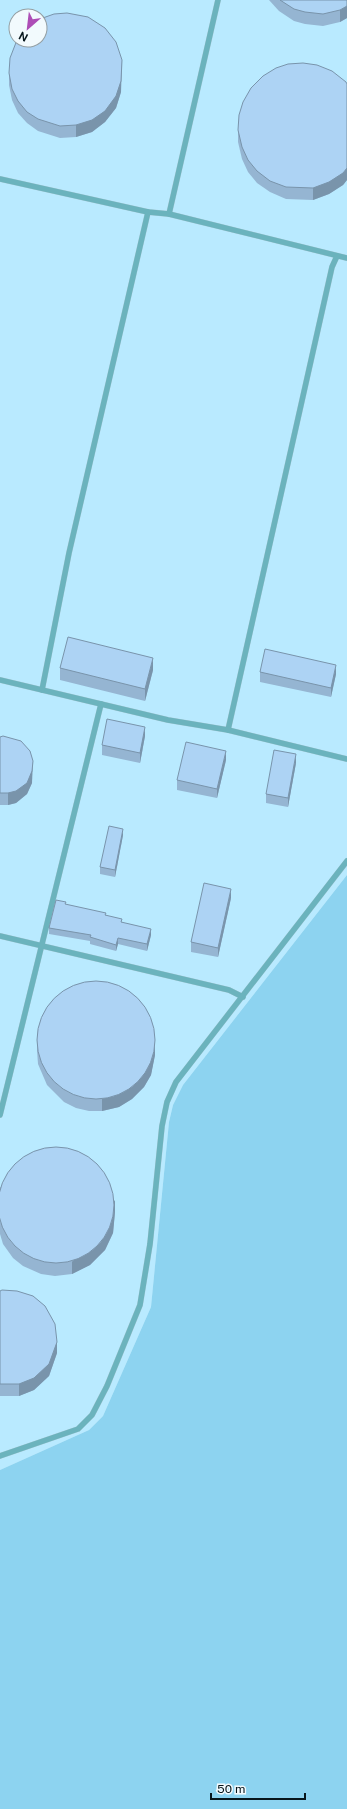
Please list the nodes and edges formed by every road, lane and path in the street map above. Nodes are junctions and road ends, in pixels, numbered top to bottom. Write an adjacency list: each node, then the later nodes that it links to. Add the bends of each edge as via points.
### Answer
1 (218, 0): 4 (lane)
2 (0, 178): 3 (lane)
3 (148, 212): 4 (lane); 8 (lane, via 69,553)
4 (169, 214): 5 (lane)
5 (337, 256): 6 (lane); 10 (lane, via 330,275)
6 (347, 258)
7 (0, 680): 8 (lane)
8 (42, 690): 9 (lane)
9 (101, 704): 10 (lane, via 168,720); 14 (lane)
10 (228, 730): 11 (lane)
11 (347, 759)
12 (347, 861): 15 (lane)
13 (0, 936): 14 (lane)
14 (42, 945): 15 (lane, via 229,990); 16 (lane)
15 (243, 997): 17 (lane, via 176,1082 168,1102 162,1126 150,1244 140,1305 107,1386 92,1415 78,1429)
16 (0, 1115)
17 (0, 1456)

